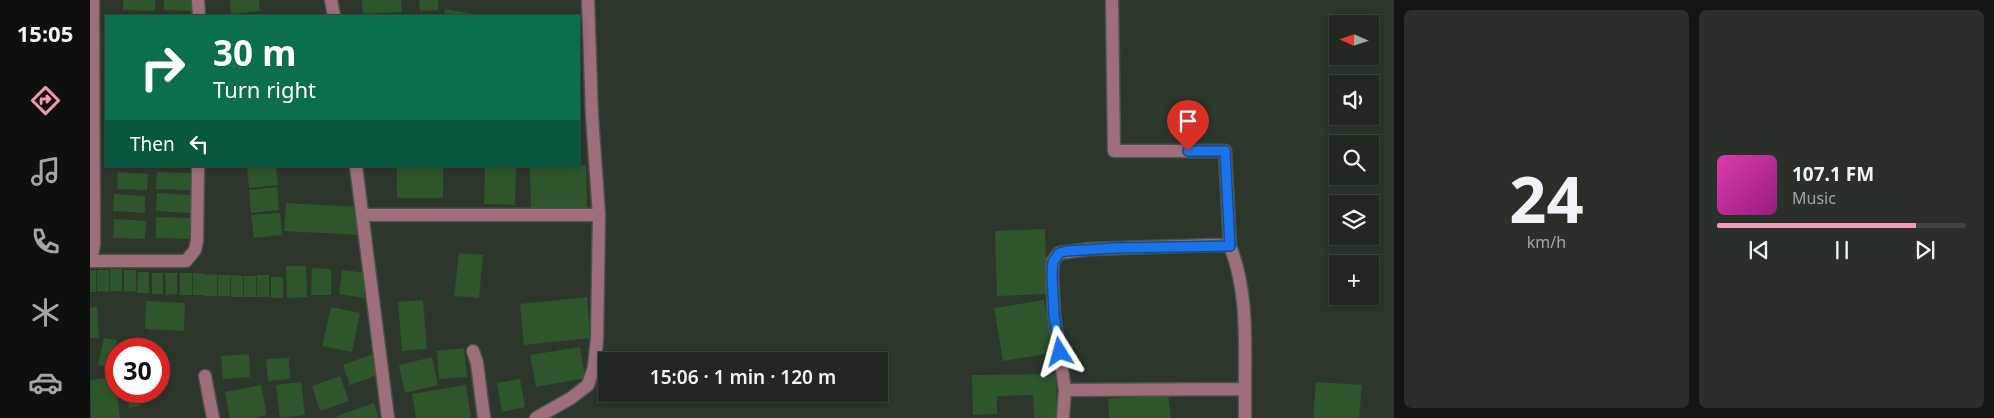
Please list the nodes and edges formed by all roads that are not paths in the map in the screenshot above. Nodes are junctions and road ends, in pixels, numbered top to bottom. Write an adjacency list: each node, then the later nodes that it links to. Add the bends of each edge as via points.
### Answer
1 (94, 0): 13 (street, via 94,244)
2 (198, 0): 6 (street)
3 (331, 0): 7 (street)
4 (588, 0): 11 (street)
5 (1112, 0): 12 (street, via 1114,151 1225,151)
6 (199, 15)
7 (334, 15)
8 (198, 167): 13 (street, via 197,241 195,250 186,261)
9 (356, 167): 10 (street)
10 (364, 215): 11 (street); 19 (street)
11 (599, 215): 21 (street, via 597,340 592,376 588,385 571,398)
12 (1230, 246): 16 (street, via 1245,312); 17 (street, via 1115,248 1059,253 1053,262 1052,274 1054,315)
13 (90, 261)
14 (473, 352): 20 (street)
15 (206, 376): 18 (street)
16 (1245, 389): 17 (street); 23 (street)
17 (1065, 390): 22 (street)
18 (213, 418)
19 (388, 418)
20 (484, 418)
21 (536, 418)
22 (1064, 418)
23 (1245, 418)

